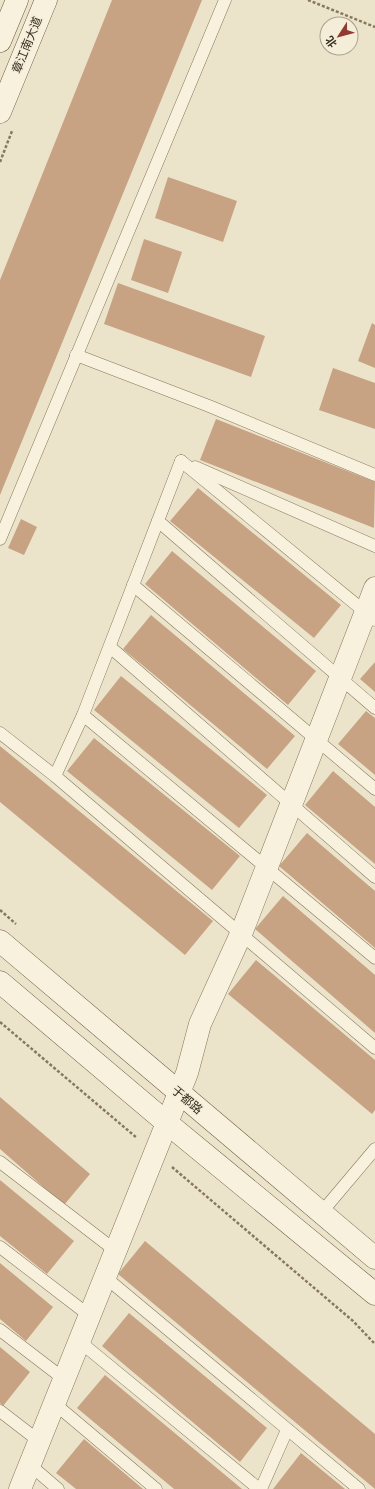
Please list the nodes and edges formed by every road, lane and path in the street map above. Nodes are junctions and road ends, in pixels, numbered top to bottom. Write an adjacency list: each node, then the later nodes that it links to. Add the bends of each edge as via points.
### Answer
1 (17, 0): 6 (main road)
2 (46, 0): 7 (main road, 章江南大道)
3 (225, 0): 8 (lane)
4 (308, 0): 5 (path)
5 (375, 27)
6 (0, 41)
7 (0, 112)
8 (76, 355): 10 (lane, via 209,406); 12 (lane)
9 (181, 461): 11 (lane); 13 (lane); 16 (lane)
10 (375, 475)
11 (158, 521): 14 (lane); 18 (lane)
12 (0, 540)
13 (375, 546)
14 (133, 585): 17 (lane); 22 (lane)
15 (375, 588): 16 (main road)
16 (370, 616): 18 (main road)
17 (110, 647): 20 (lane); 25 (lane)
18 (340, 678): 19 (lane); 22 (main road)
19 (375, 708)
20 (83, 715): 23 (lane); 26 (lane)
21 (0, 733): 23 (lane)
22 (316, 740): 24 (lane); 25 (main road)
23 (55, 776): 28 (lane)
24 (375, 790)
25 (291, 805): 26 (main road); 27 (lane)
26 (267, 868): 28 (main road); 30 (lane)
27 (375, 876)
28 (241, 934): 33 (lane); 34 (main road, via 200,1024 188,1073)
29 (0, 941): 34 (main road, 于都路)
30 (375, 958)
31 (0, 982): 35 (main road)
32 (0, 1022): 37 (path)
33 (375, 1048)
34 (179, 1093): 35 (main road); 39 (main road, 于都路)
35 (167, 1123): 37 (main road); 44 (main road)
36 (375, 1149): 39 (lane)
37 (155, 1153): 41 (main road); 48 (path, via 353,1321)
38 (0, 1162): 41 (lane)
39 (321, 1213): 42 (main road, 于都路)
40 (0, 1247): 45 (lane)
41 (116, 1251): 43 (main road)
42 (375, 1258)
43 (105, 1277): 45 (main road); 52 (lane)
44 (375, 1294)
45 (90, 1316): 47 (main road)
46 (0, 1330): 49 (lane)
47 (80, 1341): 49 (main road); 58 (lane)
48 (375, 1344)
49 (64, 1379): 50 (main road)
50 (55, 1404): 53 (main road); 57 (lane)
51 (0, 1411): 53 (lane)
52 (287, 1430): 58 (lane); 59 (lane)
53 (39, 1441): 54 (main road)
54 (30, 1465): 55 (main road); 56 (lane)
55 (20, 1489)
56 (58, 1489)
57 (156, 1489)
58 (260, 1489)
59 (359, 1489)

